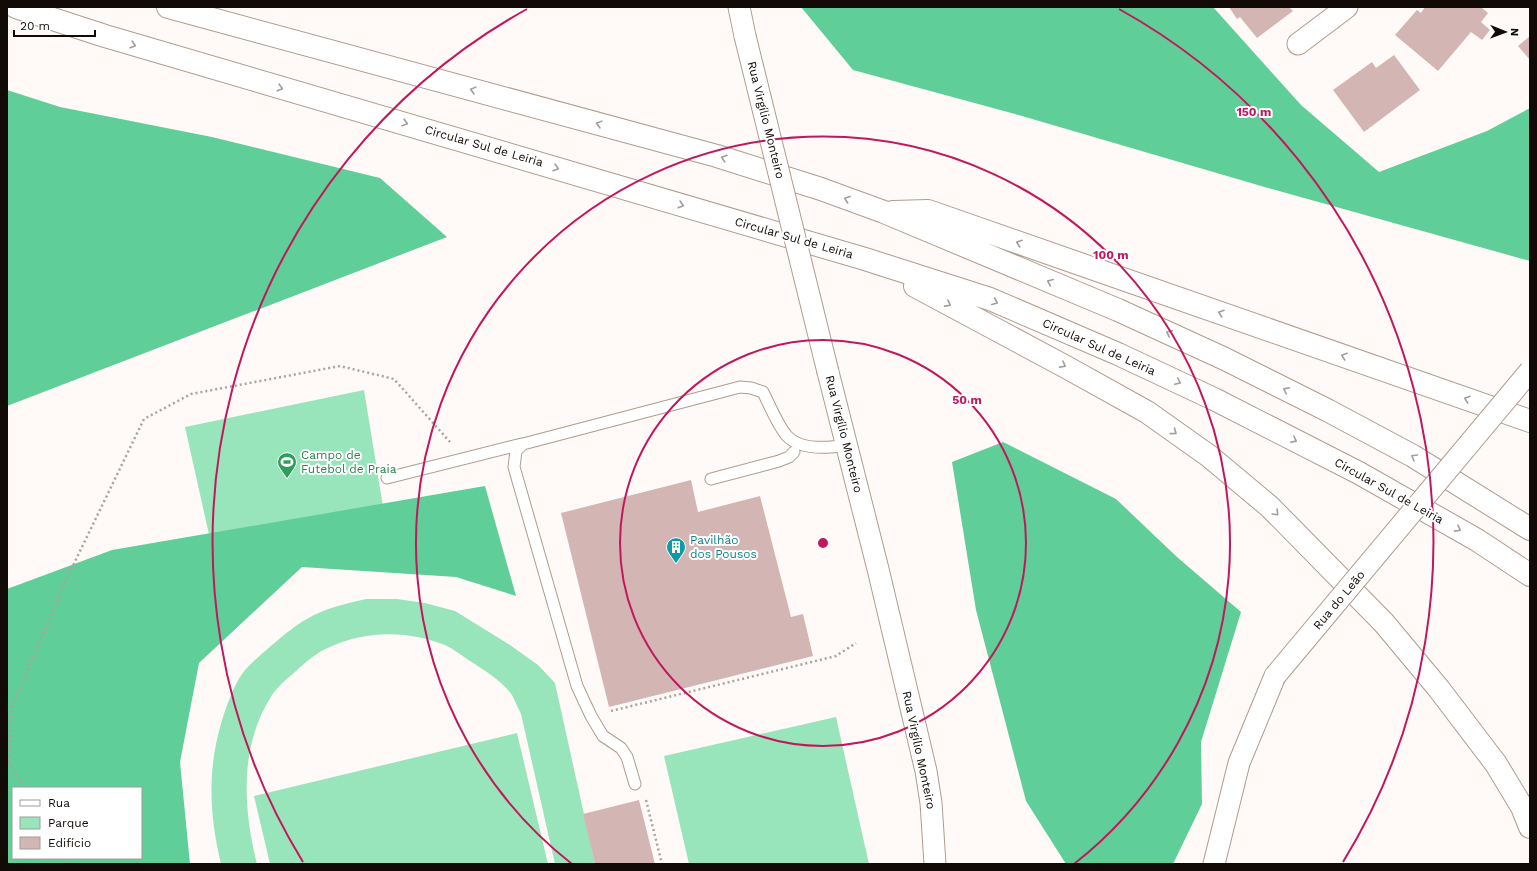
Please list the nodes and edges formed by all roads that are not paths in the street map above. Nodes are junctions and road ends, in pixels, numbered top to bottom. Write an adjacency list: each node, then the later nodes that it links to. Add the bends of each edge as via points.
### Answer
1 (16, 7): 7 (highway, Circular Sul de Leiria, one-way to 7, via 150,50)
2 (168, 7): 6 (highway, one-way to 2, via 717,156)
3 (739, 7): 11 (street, Rua Virgílio Monteiro, bridge)
4 (1347, 7): 5 (street)
5 (1298, 44)
6 (884, 212): 9 (highway, one-way to 6, via 928,211); 15 (highway, one-way to 6, via 1413,456 1225,359 1118,310)
7 (865, 259): 16 (highway, Circular Sul de Leiria, one-way to 16, via 990,299 1214,399 1359,473 1477,540); 18 (highway, one-way to 18, via 1147,412 1209,456 1270,507 1384,623 1439,690 1496,764 1522,807)
8 (1530, 371): 20 (street, Rua do Leão, bridge, via 1276,676 1239,763)
9 (1530, 421)
10 (523, 444): 11 (lane, via 740,387 764,392 788,436 800,444 832,448); 13 (lane); 17 (lane, via 516,451 514,467 575,679 585,704 603,736 621,748 627,757)
11 (847, 444): 19 (street, Rua Virgílio Monteiro, via 926,772)
12 (794, 452): 14 (lane, via 779,462)
13 (387, 478)
14 (711, 479)
15 (1530, 529)
16 (1530, 575)
17 (635, 784)
18 (1530, 827)
19 (935, 864)
20 (1214, 864)

